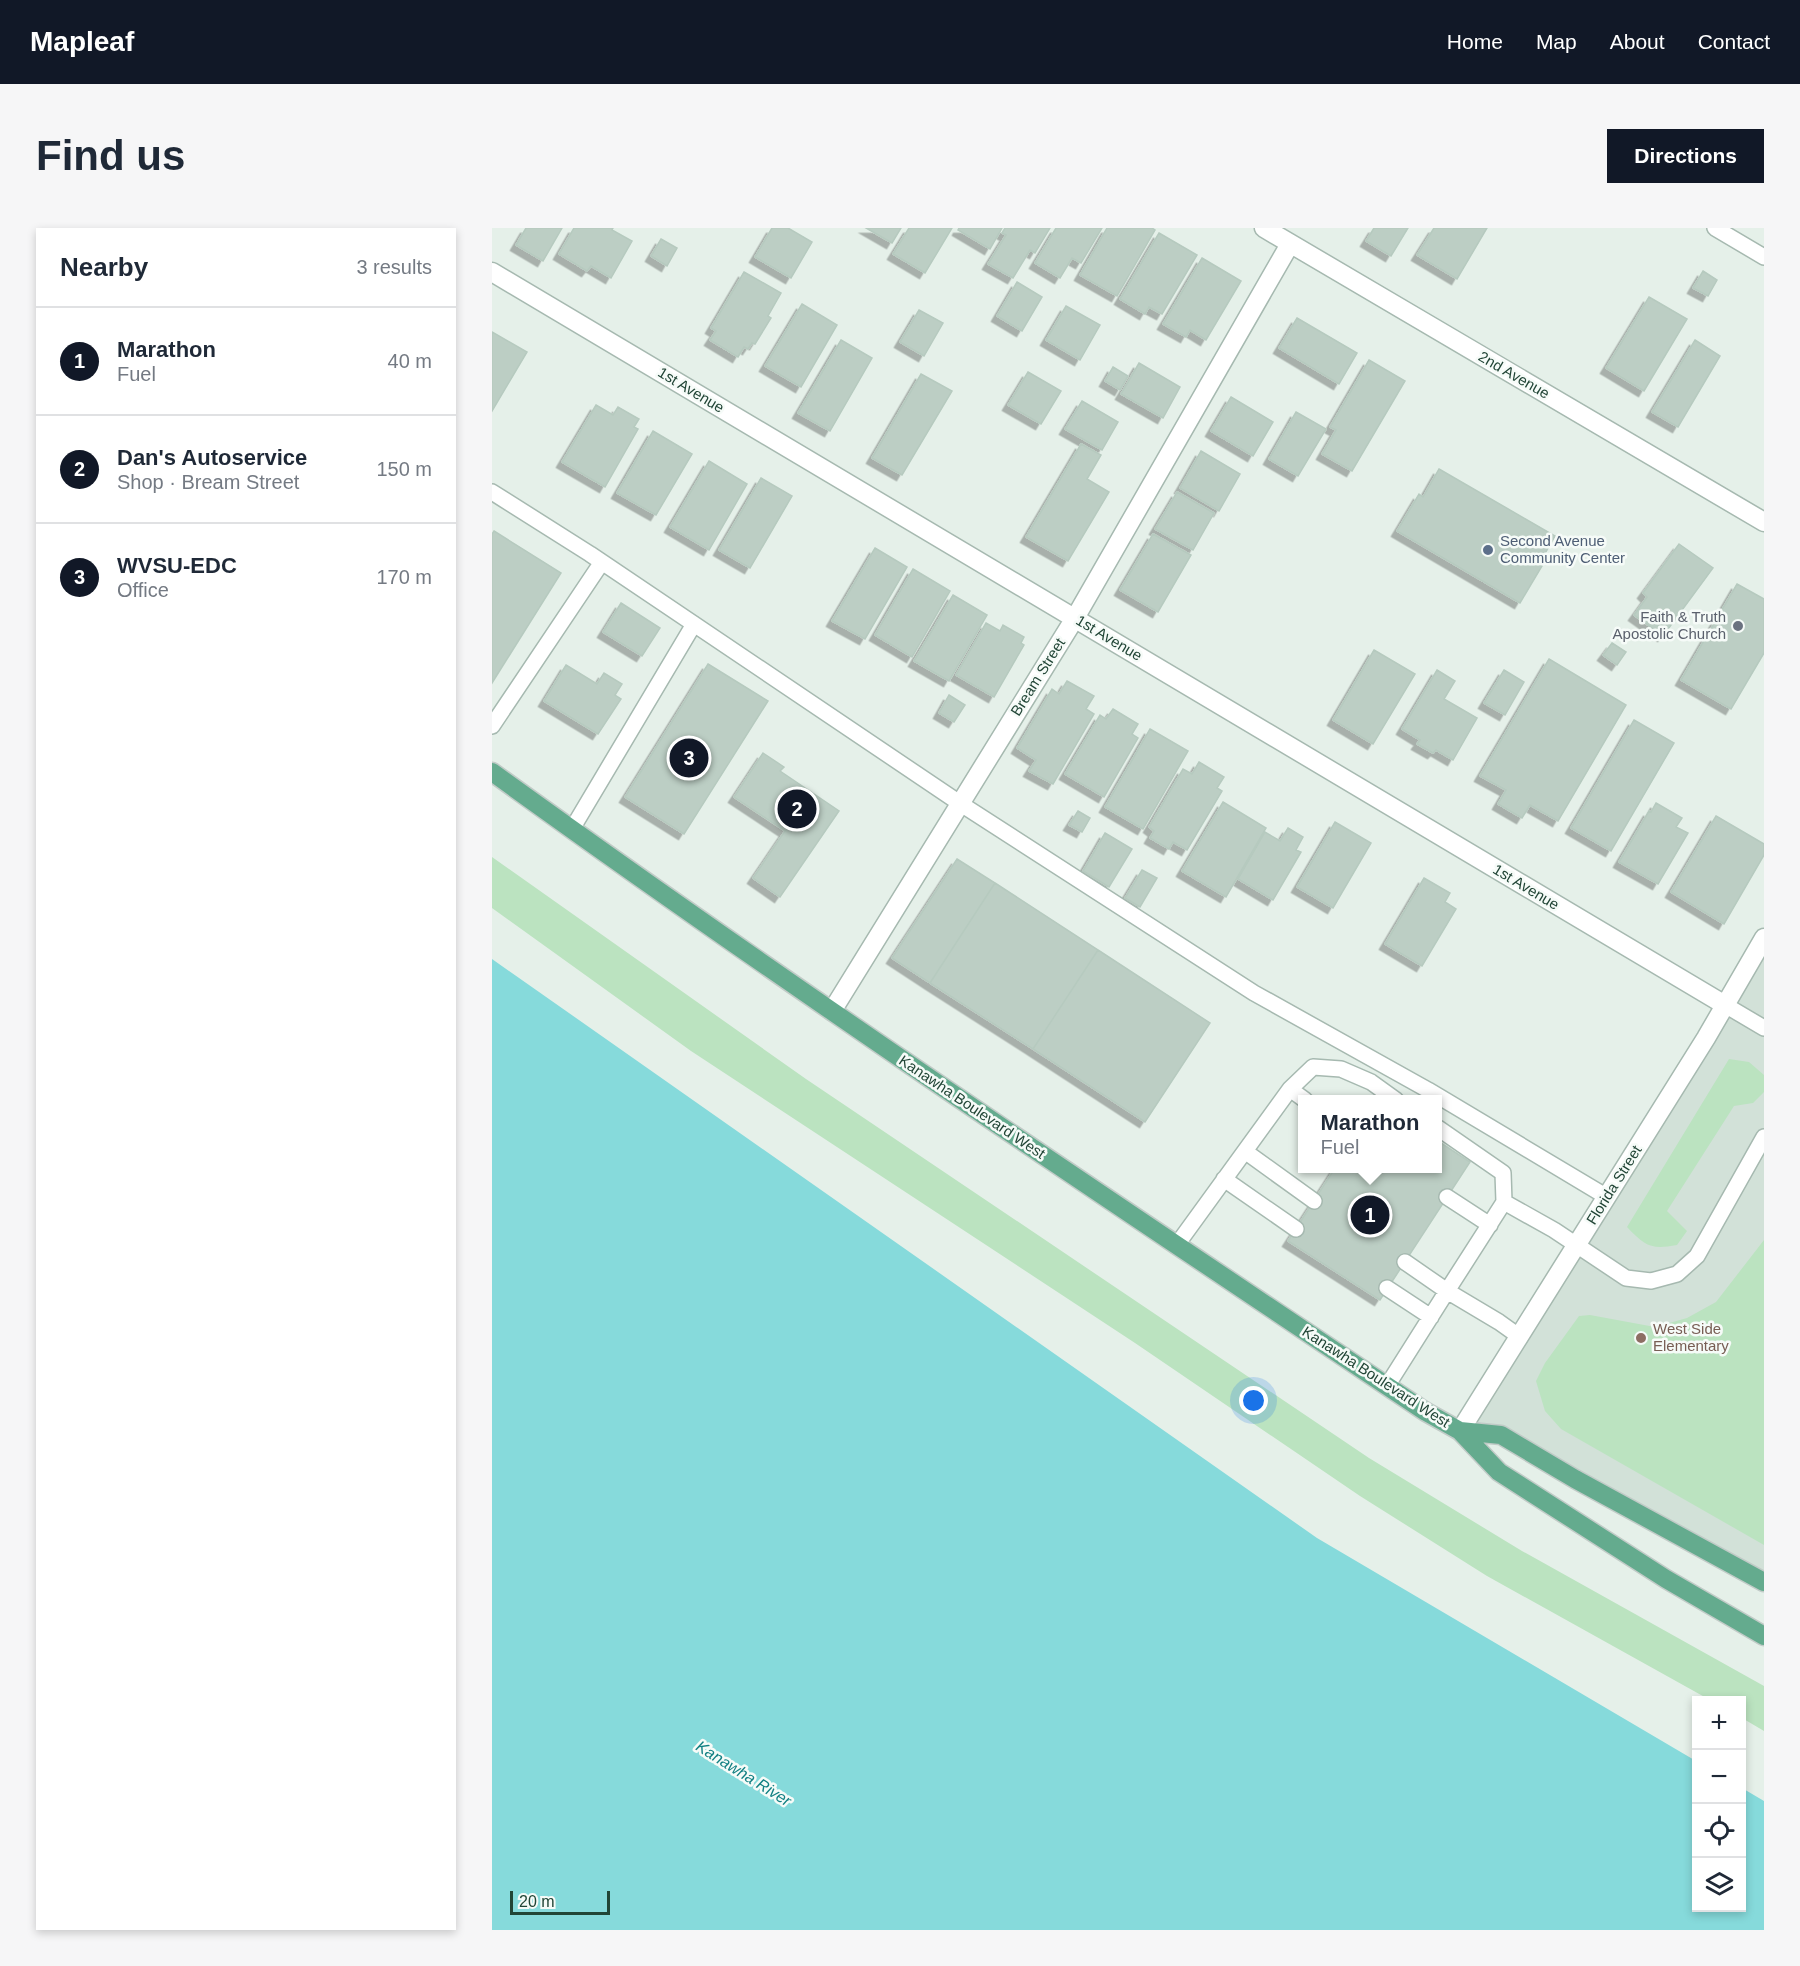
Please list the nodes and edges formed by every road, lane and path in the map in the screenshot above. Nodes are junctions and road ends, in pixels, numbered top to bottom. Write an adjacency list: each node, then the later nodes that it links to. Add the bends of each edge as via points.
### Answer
1 (1264, 228): 3 (street, 2nd Avenue)
2 (1715, 228): 4 (lane)
3 (1290, 244): 7 (street, 2nd Avenue); 9 (street, Bream Street)
4 (1764, 257)
5 (492, 272): 9 (street, 1st Avenue)
6 (494, 498): 8 (lane)
7 (1764, 522)
8 (602, 562): 10 (lane); 11 (lane)
9 (1075, 618): 13 (street, Bream Street); 16 (street, 1st Avenue)
10 (694, 624): 13 (lane); 14 (lane)
11 (492, 726)
12 (492, 772): 14 (main road, Kanawha Boulevard West)
13 (961, 804): 17 (street, Bream Street); 22 (lane, via 1254,993)
14 (572, 829): 17 (main road, Kanawha Boulevard West)
15 (1764, 938): 16 (street, Florida Street)
16 (1725, 1005): 18 (lane); 29 (street, Florida Street)
17 (832, 1011): 35 (main road, Kanawha Boulevard West)
18 (1764, 1028)
19 (1290, 1089): 20 (lane); 21 (lane, via 1313,1067 1341,1069); 26 (lane)
20 (1298, 1095)
21 (1389, 1095)
22 (1436, 1095)
23 (1442, 1098): 29 (lane)
24 (1442, 1131): 31 (lane, via 1503,1173)
25 (1764, 1137): 34 (lane, via 1697,1257 1677,1274 1651,1281 1626,1278)
26 (1246, 1152): 27 (lane); 30 (lane)
27 (1224, 1179): 33 (lane); 35 (lane)
28 (1447, 1197): 32 (lane)
29 (1607, 1197): 34 (street, Florida Street)
30 (1314, 1201)
31 (1504, 1202): 32 (lane); 34 (lane)
32 (1490, 1225): 38 (lane)
33 (1296, 1228)
34 (1576, 1245): 40 (street, Florida Street)
35 (1176, 1246): 41 (main road, Kanawha Boulevard West)
36 (1405, 1262): 38 (lane)
37 (1387, 1288): 39 (lane)
38 (1447, 1291): 39 (lane); 40 (lane)
39 (1431, 1317): 41 (lane)
40 (1520, 1337): 42 (street, Florida Street)
41 (1387, 1386): 42 (main road, Kanawha Boulevard West)
42 (1460, 1431): 43 (main road, Kanawha Boulevard West, via 1501,1435); 44 (main road, Kanawha Boulevard West, via 1499,1473)
43 (1764, 1582)
44 (1764, 1636)

